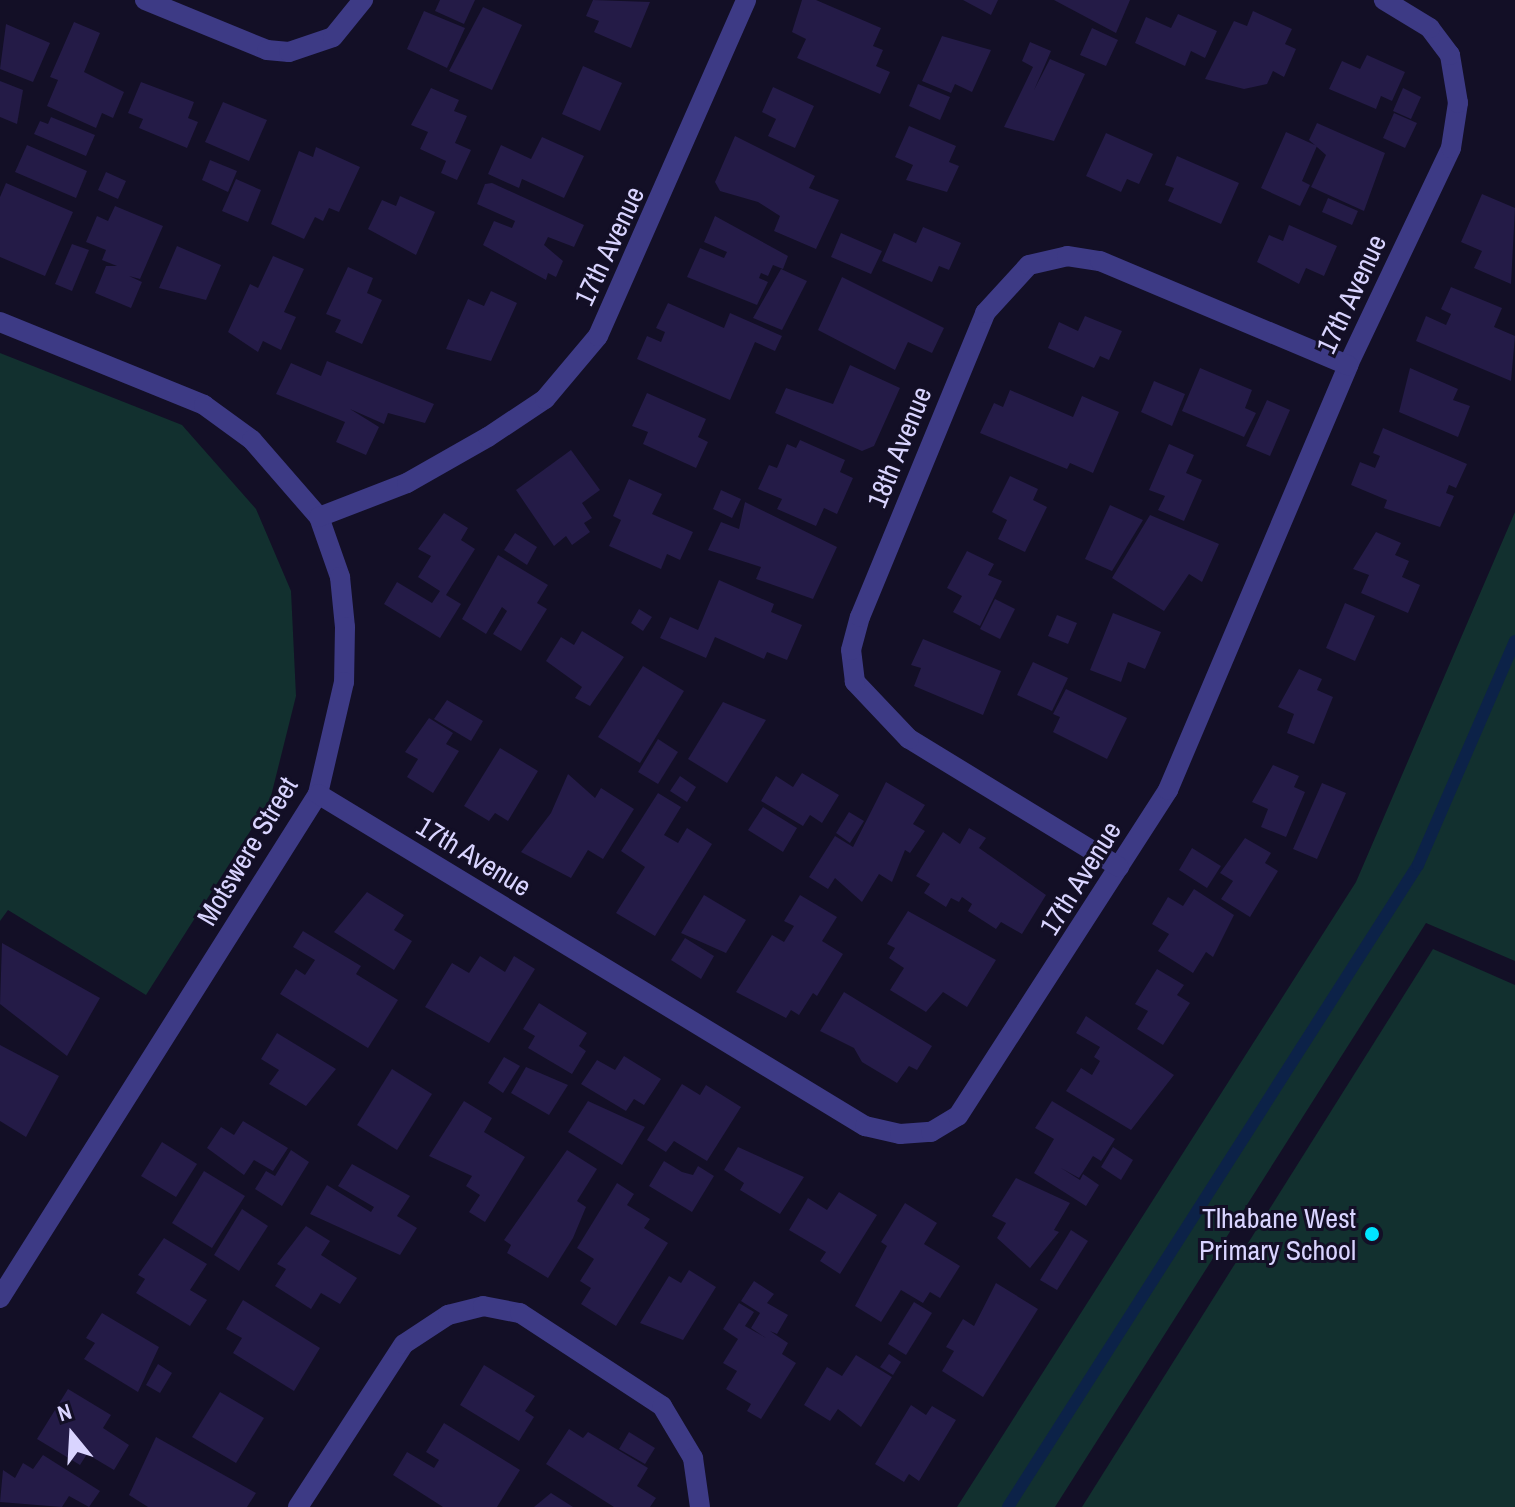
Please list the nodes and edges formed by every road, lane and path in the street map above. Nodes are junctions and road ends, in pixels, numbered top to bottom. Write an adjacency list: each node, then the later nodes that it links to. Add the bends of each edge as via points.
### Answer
1 (145, 0): 2 (street, via 267,50 289,52 333,37)
2 (363, 0)
3 (746, 0): 7 (street, 17th Avenue, via 598,336 545,399 488,437 407,483)
4 (1384, 0): 6 (street, 17th Avenue, via 1444,43 1458,103 1451,148)
5 (0, 322): 7 (street, Motswere Street, via 204,405 252,440)
6 (1348, 365): 9 (street, 17th Avenue, via 1168,790); 9 (street, 18th Avenue, via 1100,261 1067,256 1029,265 985,313 860,617 851,650 855,682 909,739)
7 (319, 517): 8 (street, Motswere Street, via 340,577 345,627 344,682)
8 (318, 794): 9 (street, 17th Avenue, via 865,1126 900,1134 931,1132 958,1116); 10 (street, Motswere Street)
9 (1119, 867)
10 (0, 1298)
11 (298, 1507): 12 (street, via 404,1344 448,1315 483,1306 520,1313 662,1406 693,1458)
12 (700, 1507)

